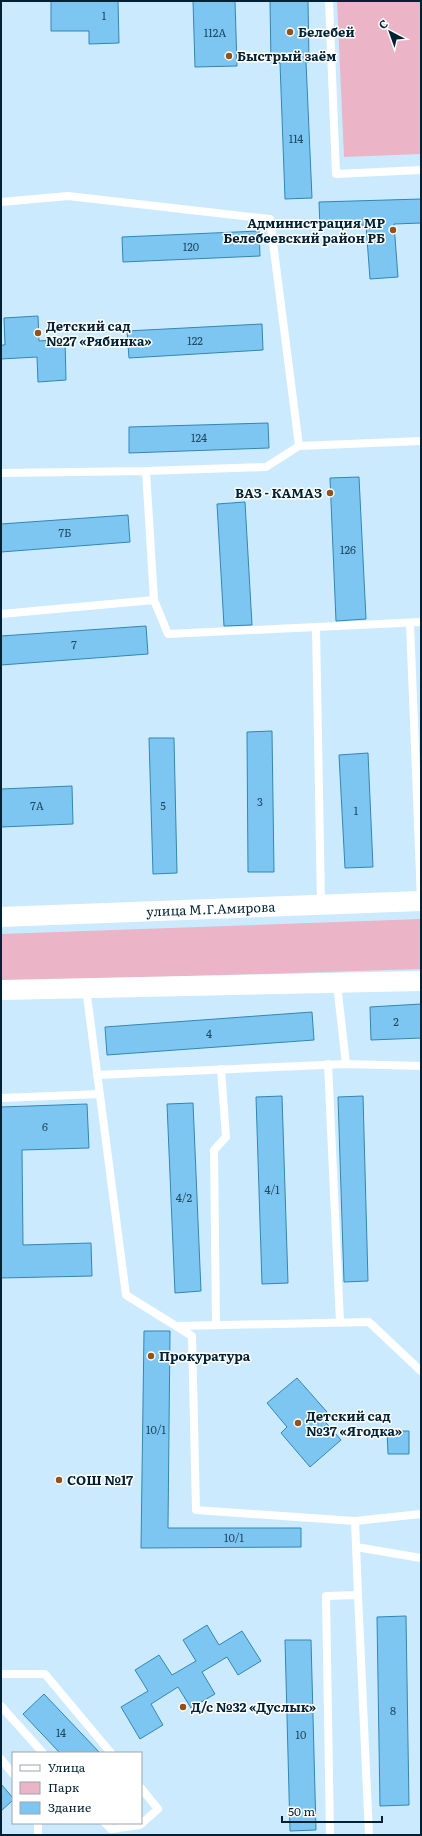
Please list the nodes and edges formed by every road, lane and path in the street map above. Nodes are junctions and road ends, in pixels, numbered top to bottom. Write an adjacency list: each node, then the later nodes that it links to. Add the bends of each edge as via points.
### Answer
1 (329, 1): 2 (lane, via 336,174)
2 (421, 170)
3 (1, 202): 5 (lane, via 68,196 270,219)
4 (421, 441): 5 (lane)
5 (299, 446): 6 (lane, via 266,467)
6 (146, 471): 7 (lane); 8 (lane)
7 (1, 473)
8 (154, 600): 9 (lane); 12 (lane, via 168,634)
9 (1, 614)
10 (421, 622): 11 (lane)
11 (410, 623): 12 (lane); 13 (lane)
12 (316, 627): 14 (lane)
13 (421, 900): 14 (street, улица М.Г.Амирова)
14 (321, 906): 15 (street, улица М.Г.Амирова)
15 (1, 917)
16 (421, 981): 17 (street)
17 (337, 983): 18 (street); 21 (lane)
18 (86, 987): 19 (street); 24 (lane)
19 (1, 990)
20 (328, 1064): 21 (lane); 23 (lane); 27 (lane)
21 (346, 1064): 22 (lane)
22 (421, 1066)
23 (221, 1069): 24 (lane); 28 (lane, via 226,1137 214,1150)
24 (97, 1075): 25 (lane)
25 (100, 1094): 26 (lane); 29 (lane, via 126,1295)
26 (1, 1098)
27 (340, 1322): 28 (lane); 30 (lane, via 369,1322)
28 (216, 1325): 29 (lane)
29 (177, 1326): 32 (lane, via 192,1336 196,1510)
30 (421, 1371)
31 (421, 1514): 32 (lane)
32 (356, 1521): 33 (lane)
33 (356, 1547): 34 (lane); 35 (lane)
34 (421, 1558)
35 (358, 1595): 48 (lane, via 326,1596); 49 (lane)
36 (1, 1674): 39 (lane, via 45,1674)
37 (1, 1706): 38 (lane)
38 (42, 1752)
39 (110, 1752)
40 (1, 1759): 41 (lane)
41 (12, 1773)
42 (142, 1789): 43 (lane, via 158,1809)
43 (142, 1823)
44 (38, 1824): 47 (lane)
45 (106, 1824): 46 (lane, via 111,1829)
46 (141, 1824)
47 (38, 1835)
48 (330, 1835)
49 (369, 1835)

